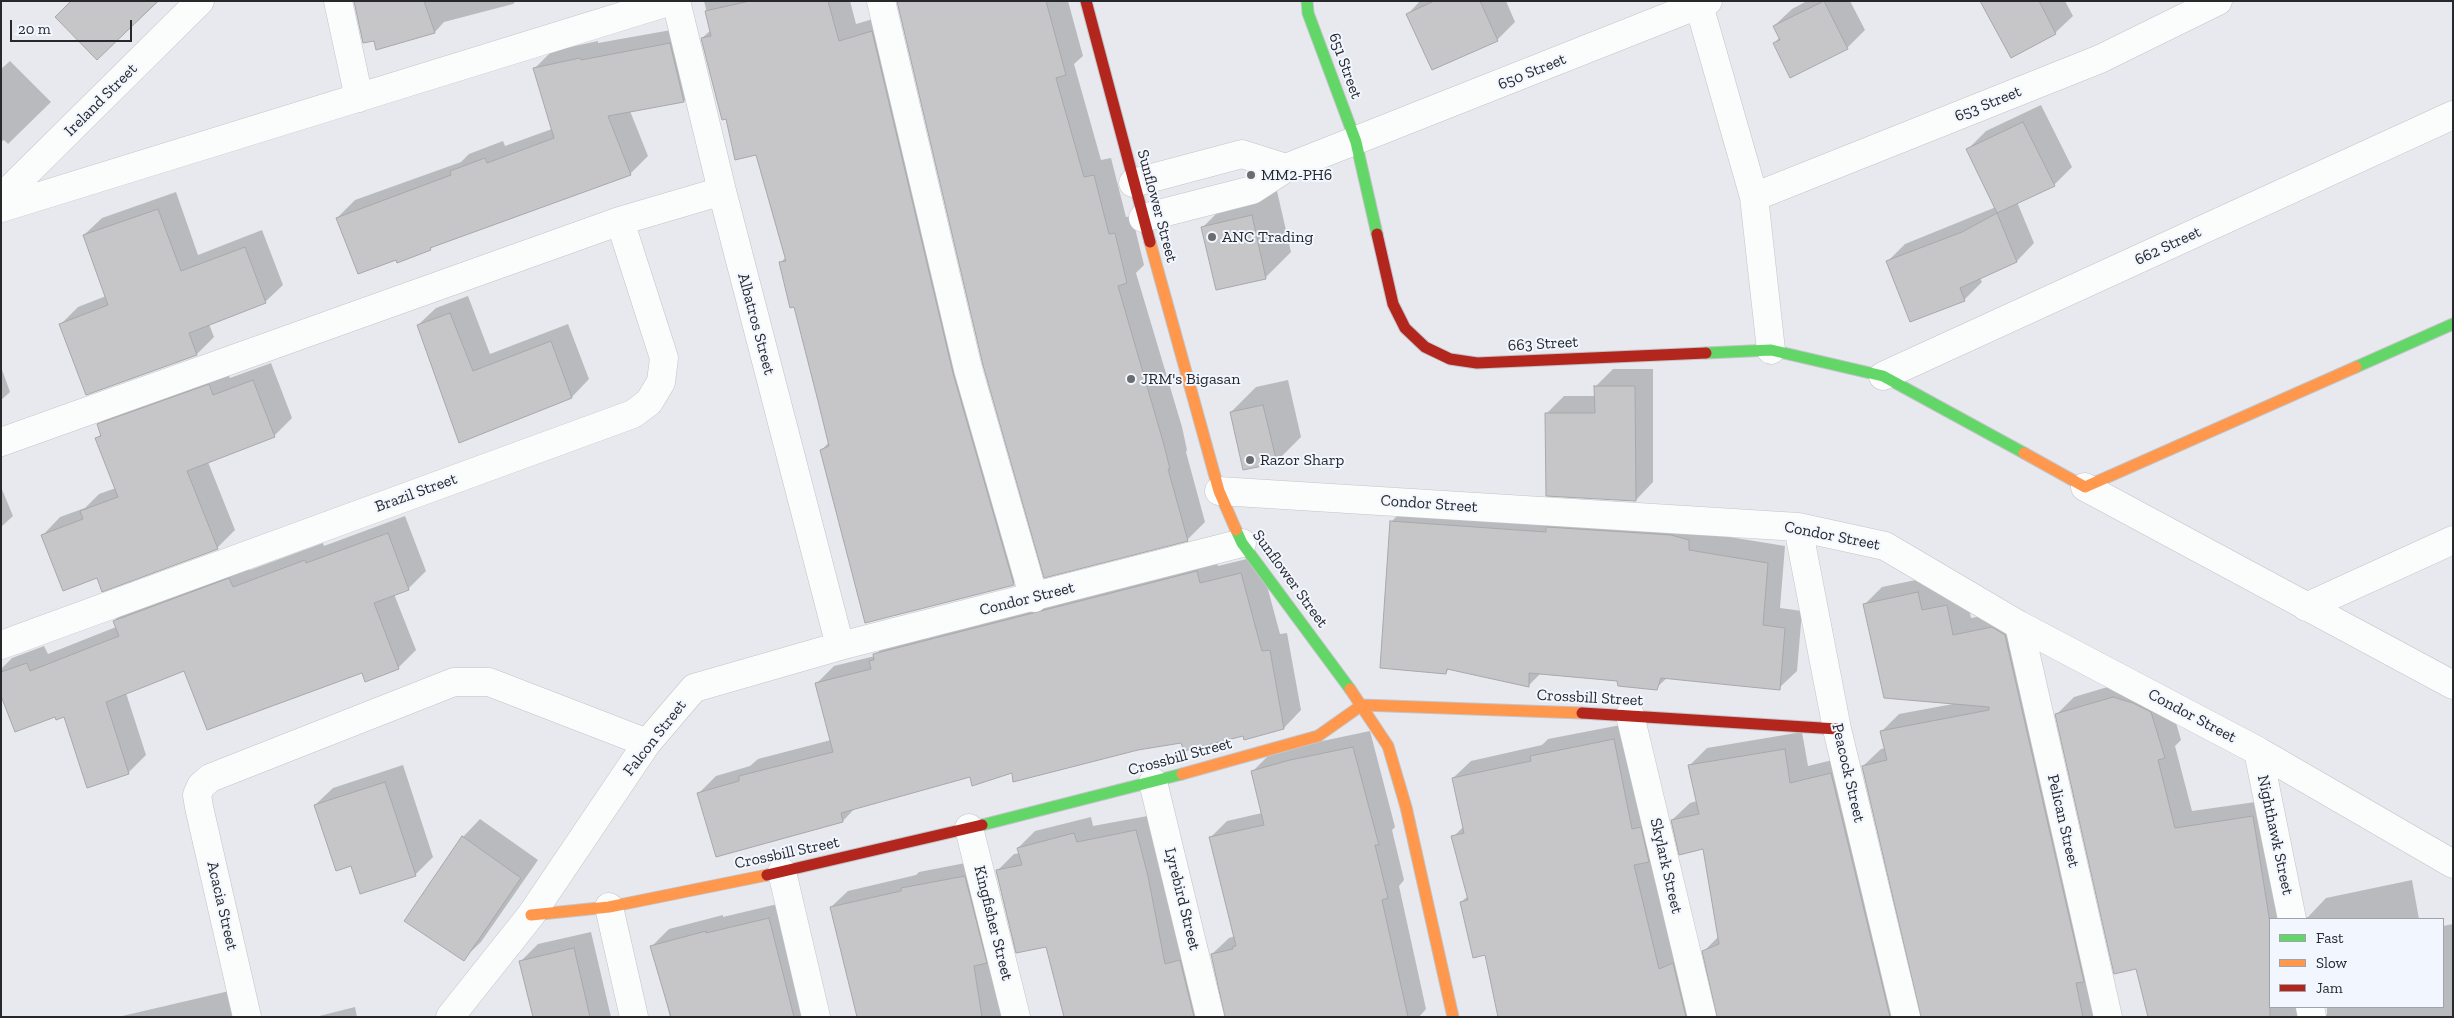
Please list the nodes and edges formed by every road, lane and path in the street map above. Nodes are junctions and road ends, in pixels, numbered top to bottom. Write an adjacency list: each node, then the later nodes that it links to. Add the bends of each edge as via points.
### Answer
1 (200, 1): 17 (street, Ireland Street)
2 (338, 1): 10 (street)
3 (671, 1): 10 (street)
4 (676, 1): 15 (street, Albatros Street)
5 (881, 1): 30 (street, via 968,369)
6 (1086, 1): 14 (street, Sunflower Street)
7 (1306, 1): 12 (street, 651 Street)
8 (2218, 1): 16 (street, 653 Street, via 2100,59)
9 (1703, 3): 12 (street, 650 Street); 16 (street)
10 (359, 98): 18 (street)
11 (2453, 115): 23 (street, 662 Street)
12 (1356, 142): 13 (street, 650 Street); 22 (street, 663 Street, via 1393,304 1405,328 1425,347 1450,359 1477,363)
13 (1286, 168): 14 (street, via 1242,154); 19 (street, 650 Street, via 1252,190)
14 (1133, 183): 19 (street, Sunflower Street)
15 (722, 191): 20 (street); 34 (street, Albatros Street)
16 (1754, 197): 22 (street)
17 (1, 198)
18 (1, 208)
19 (1143, 218): 26 (street, Sunflower Street)
20 (620, 221): 24 (street); 33 (street, Brazil Street, via 664,358 661,382 649,402 633,414)
21 (2453, 324): 25 (street)
22 (1771, 350): 23 (street, 663 Street)
23 (1883, 376): 25 (street, 663 Street)
24 (1, 442)
25 (2085, 488): 31 (street)
26 (1219, 491): 27 (street, Condor Street); 29 (street, Sunflower Street)
27 (1798, 527): 32 (street, Condor Street, via 1885,546); 38 (street, Peacock Street)
28 (2453, 540): 31 (street)
29 (1242, 543): 30 (street, Condor Street); 36 (street, Sunflower Street)
30 (1034, 598): 34 (street, Condor Street)
31 (2306, 607): 35 (street)
32 (2019, 625): 40 (street, Condor Street); 57 (street, Pelican Street)
33 (1, 645)
34 (840, 646): 39 (street, Falcon Street, via 694,688)
35 (2453, 686)
36 (1362, 705): 37 (street, Crossbill Street); 41 (street, Crossbill Street, via 1318,736); 54 (street, Sunflower Street, via 1388,746 1406,807)
37 (1630, 716): 38 (street, Crossbill Street); 55 (street, Skylark Street)
38 (1837, 729): 56 (street, Peacock Street)
39 (647, 743): 46 (street, Falcon Street); 48 (street, Acacia Street, via 490,682 454,682 210,778 201,786 198,795)
40 (2258, 752): 43 (street, Condor Street); 47 (street, Nighthawk Street)
41 (1153, 782): 42 (street, Crossbill Street); 53 (street, Lyrebird Street)
42 (969, 828): 44 (street, Crossbill Street); 52 (street, Kingfisher Street)
43 (2453, 864)
44 (782, 872): 45 (street, Crossbill Street); 51 (street)
45 (609, 907): 46 (street, Crossbill Street); 50 (street)
46 (531, 915): 49 (street, Falcon Street)
47 (2292, 918)
48 (247, 1017)
49 (450, 1017)
50 (634, 1017)
51 (816, 1017)
52 (1016, 1017)
53 (1210, 1017)
54 (1453, 1017)
55 (1702, 1017)
56 (1906, 1017)
57 (2108, 1017)

